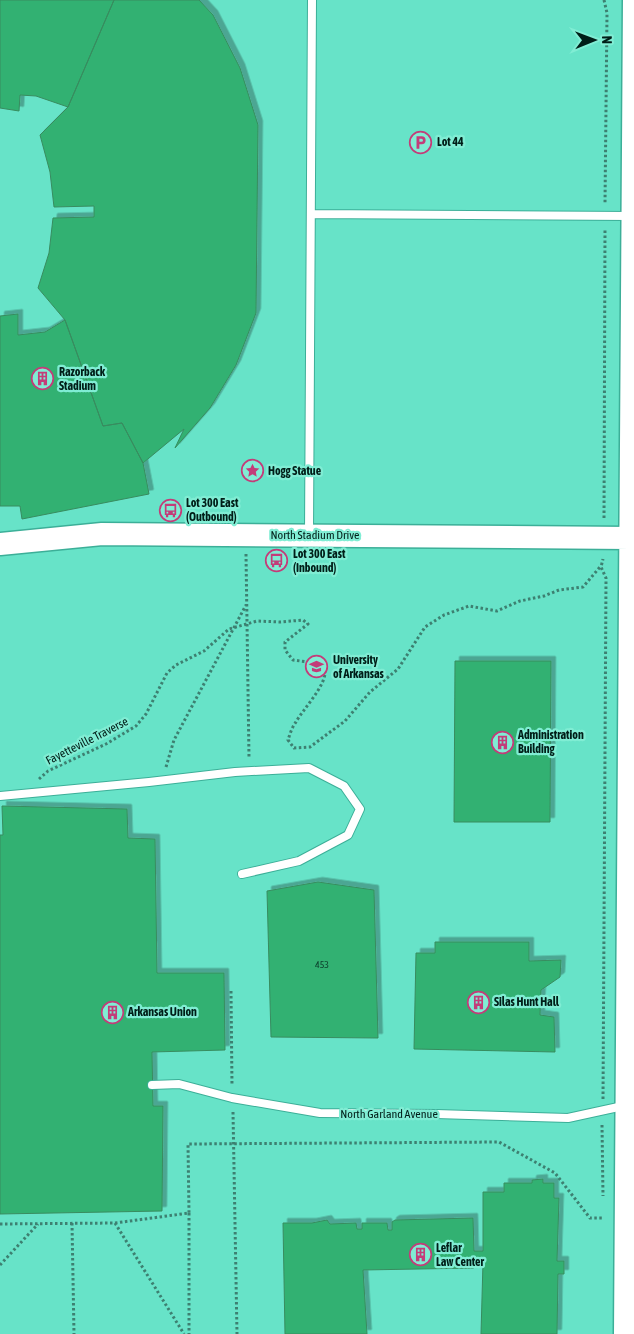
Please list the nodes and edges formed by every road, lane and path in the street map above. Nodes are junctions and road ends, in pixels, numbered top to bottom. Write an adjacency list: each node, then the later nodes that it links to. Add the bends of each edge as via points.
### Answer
1 (312, 0): 5 (lane)
2 (621, 0): 4 (main road)
3 (634, 0): 4 (main road)
4 (633, 32): 6 (main road)
5 (311, 214): 6 (lane); 7 (lane)
6 (632, 216): 8 (main road)
7 (308, 535): 8 (main road, North Stadium Drive); 9 (main road, North Stadium Drive, via 102,534)
8 (630, 538): 20 (main road)
9 (0, 544)
10 (246, 556): 12 (path)
11 (601, 567): 13 (path, Fayetteville Traverse, via 583,587 559,590 497,611 469,606 437,619 420,635 398,669 370,692 345,721 310,747 302,749 294,748 288,740 296,721 326,678 325,671 315,662 293,660 285,650 285,642 308,624 303,620)
12 (247, 602): 13 (path); 14 (path)
13 (248, 623): 14 (path, Fayetteville Traverse); 15 (path)
14 (236, 627): 16 (path, via 174,740); 17 (path, Fayetteville Traverse, via 167,673 146,714 136,726 48,771 39,779)
15 (249, 771): 16 (lane); 19 (lane, via 309,768 344,786 360,810 348,835 299,861)
16 (162, 781): 17 (lane)
17 (34, 793): 18 (lane)
18 (0, 796)
19 (242, 874)
20 (631, 916): 24 (main road)
21 (230, 991): 23 (path)
22 (152, 1085): 23 (lane, North Garland Avenue, via 179,1084)
23 (232, 1098): 24 (lane, North Garland Avenue, via 320,1113 568,1118); 25 (path)
24 (632, 1105): 39 (main road)
25 (234, 1142): 28 (path, via 499,1142 556,1173 590,1218 604,1218); 29 (path, via 188,1144); 38 (path)
26 (602, 1151): 27 (path)
27 (603, 1202)
28 (603, 1212)
29 (188, 1213): 31 (path); 37 (path)
30 (72, 1223): 31 (path); 33 (path); 35 (path)
31 (116, 1223): 36 (path)
32 (0, 1224): 33 (path)
33 (38, 1224): 34 (path)
34 (0, 1265)
35 (74, 1334)
36 (184, 1334)
37 (189, 1334)
38 (237, 1334)
39 (624, 1334)

